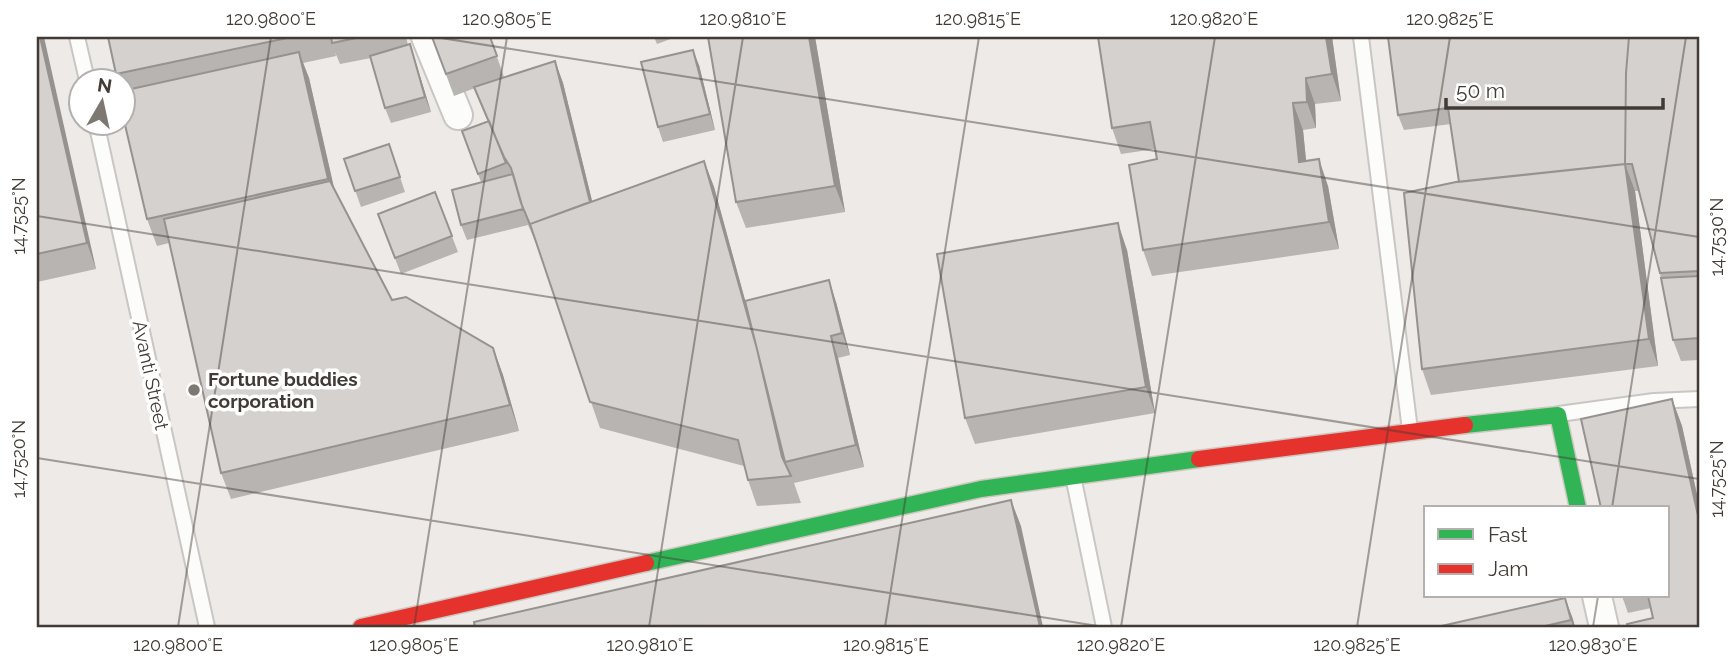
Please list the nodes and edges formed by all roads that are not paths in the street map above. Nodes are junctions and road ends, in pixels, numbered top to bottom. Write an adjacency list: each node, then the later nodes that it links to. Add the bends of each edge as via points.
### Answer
1 (78, 37): 4 (lane)
2 (426, 37): 5 (street)
3 (1361, 37): 9 (lane)
4 (84, 66)
5 (458, 115)
6 (99, 136): 13 (lane, Avanti Street)
7 (1699, 399): 8 (lane)
8 (1558, 415): 9 (street); 11 (street)
9 (1410, 431): 10 (street)
10 (1073, 475): 14 (street, via 981,489 449,612); 15 (lane)
11 (1578, 506)
12 (1597, 598): 16 (street)
13 (207, 627)
14 (360, 627)
15 (1104, 627)
16 (1604, 627)

